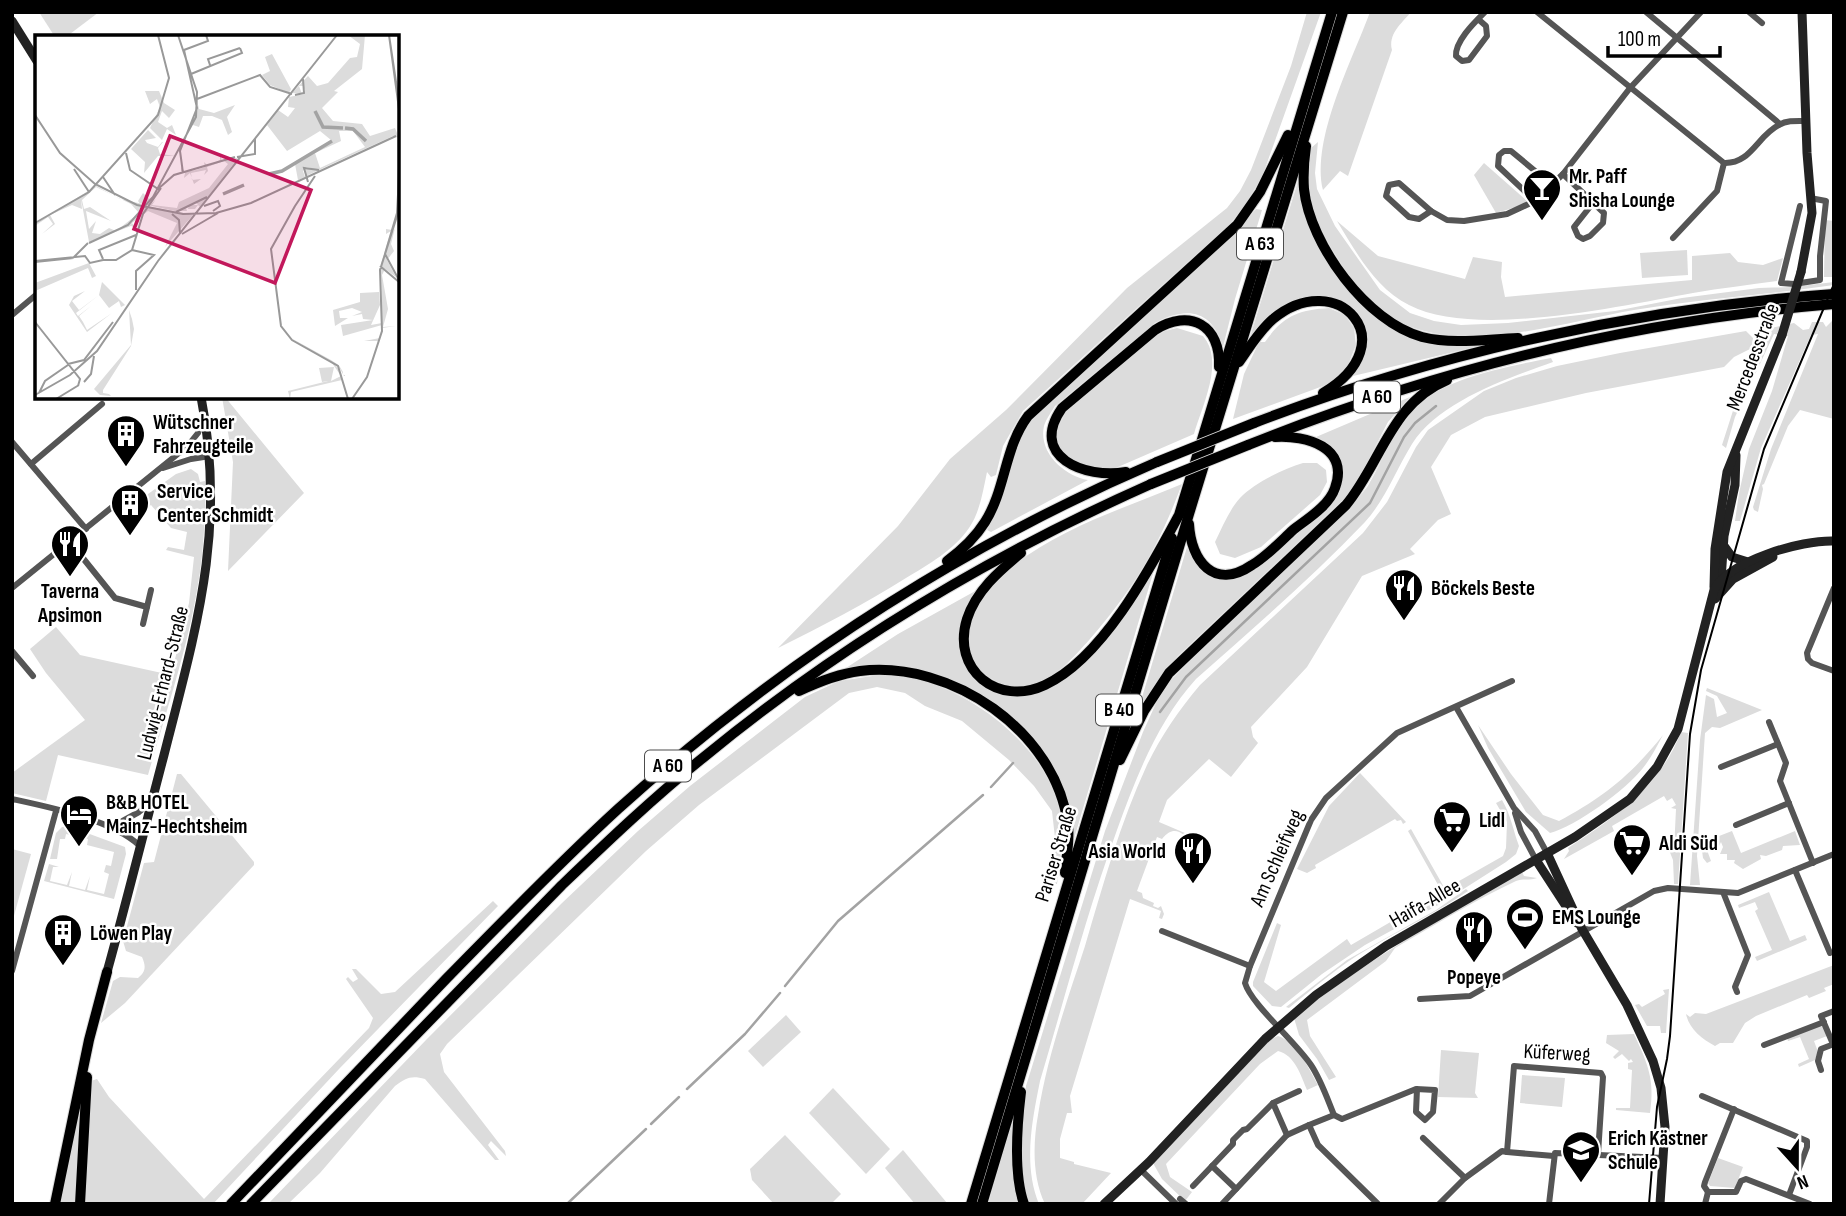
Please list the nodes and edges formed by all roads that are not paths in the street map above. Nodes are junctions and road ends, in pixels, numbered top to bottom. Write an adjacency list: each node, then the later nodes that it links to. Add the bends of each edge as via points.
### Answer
1 (1332, 12): 15 (highway, A 63)
2 (1343, 12): 15 (highway, A 63)
3 (1485, 12): 9 (street)
4 (1537, 12): 14 (street)
5 (1646, 12): 12 (street)
6 (1701, 12): 12 (street)
7 (1749, 12): 11 (street)
8 (1805, 14): 16 (street, Mercedesstraße)
9 (1478, 19): 9 (street, via 1456,48 1462,61 1469,60 1488,36)
10 (12, 21): 13 (street)
11 (1762, 23)
12 (1677, 37): 14 (street); 17 (street)
13 (35, 58)
14 (1630, 88): 18 (street); 19 (street)
15 (1308, 108): 31 (highway, via 1303,176 1308,210 1338,267 1369,307 1424,337 1457,341); 33 (highway, A 63); 34 (highway, A 63); 62 (highway, via 1237,225 1021,425 994,503 974,537)
16 (1807, 121): 17 (street); 21 (street, Mercedesstraße)
17 (1780, 124): 18 (street, via 1745,157)
18 (1724, 163): 26 (street, via 1717,191)
19 (1563, 174): 20 (street); 23 (street)
20 (1552, 185): 22 (street); 22 (street, via 1511,152 1499,155 1498,166)
21 (1810, 198): 24 (street, via 1826,201 1820,280 1781,283); 43 (street, Mercedesstraße, bridge, via 1812,216 1801,272)
22 (1535, 201): 25 (street, via 1507,214 1464,221 1447,220)
23 (1593, 203): 23 (street, via 1574,227 1583,239 1603,223 1604,213)
24 (1800, 206)
25 (1431, 211): 25 (street, via 1402,184 1388,187 1388,199 1411,219)
26 (1673, 239)
27 (1834, 294): 31 (highway, A 60, via 1720,306)
28 (35, 297): 30 (street)
29 (1834, 304): 32 (highway, A 60, via 1661,326)
30 (12, 315)
31 (1546, 338): 37 (highway, A 60, via 1403,373)
32 (1501, 361): 40 (highway, A 60, via 1385,394); 74 (highway, via 1438,383 1408,408 1346,505 1169,673)
33 (1233, 370): 37 (highway, via 1281,313 1313,302 1341,306 1354,315 1362,331 1360,354 1347,376); 47 (highway, A 63)
34 (1219, 385): 45 (highway, via 1219,352 1213,337 1195,321 1182,319 1155,330 1062,408 1052,437 1066,463 1093,473); 47 (highway, A 63)
35 (201, 399): 38 (street, Ludwig-Erhard-Straße)
36 (102, 404): 44 (street)
37 (1305, 404): 45 (highway, A 60, bridge)
38 (204, 413): 41 (street); 42 (street, Ludwig-Erhard-Straße)
39 (12, 442): 44 (street)
40 (1252, 443): 47 (highway, via 1286,436 1324,447 1338,469 1332,494 1252,566 1235,573 1216,572 1196,557); 49 (highway, A 60, bridge)
41 (186, 450): 42 (street); 46 (street)
42 (209, 453): 46 (street); 76 (street, Ludwig-Erhard-Straße, via 207,572)
43 (1736, 454): 52 (street, Mercedesstraße); 54 (street, Mercedesstraße, via 1724,484)
44 (31, 464): 48 (street)
45 (1140, 470): 62 (highway, A 60, via 1027,524)
46 (156, 472): 48 (street)
47 (1184, 515): 49 (highway, via 1124,608 1079,660 1046,685 1009,691 974,672 966,657 965,628 979,594); 74 (highway, A 63); 91 (highway, Pariser Straße / B 40)
48 (86, 529): 51 (street)
49 (1042, 536): 70 (highway, A 60, via 880,629)
50 (1834, 541): 53 (street, Haifa-Allee)
51 (70, 542): 59 (street); 63 (street, via 115,598)
52 (1724, 546): 55 (street, via 1732,557); 56 (street, Mercedesstraße)
53 (1786, 549): 55 (street, Haifa-Allee); 57 (street, Haifa-Allee)
54 (1714, 557): 56 (street); 61 (street, Mercedesstraße)
55 (1748, 562): 56 (street, Haifa-Allee)
56 (1724, 574): 57 (street); 61 (street, Mercedesstraße)
57 (1740, 575): 61 (street, Haifa-Allee)
58 (1834, 588): 66 (street, via 1807,653 1812,663)
59 (12, 589)
60 (151, 590): 63 (street)
61 (1716, 592): 85 (street, Haifa-Allee, via 1678,729 1657,767 1611,814)
62 (891, 602): 132 (highway, A 60, via 751,699 627,801 546,877)
63 (147, 607): 64 (street)
64 (143, 624)
65 (12, 652): 67 (street)
66 (1834, 671)
67 (33, 676)
68 (1512, 681): 69 (street, Am Schleifweg)
69 (1456, 706): 78 (street); 95 (street, Am Schleifweg, via 1397,733 1317,809)
70 (765, 709): 91 (highway, via 828,679 872,670 918,674 981,700 1020,732 1059,788 1068,827); 133 (highway, A 60, via 613,836)
71 (1769, 722): 72 (street)
72 (1778, 744): 73 (street); 77 (street, via 1786,763 1780,781)
73 (1721, 767)
74 (1107, 784): 103 (highway, Pariser Straße)
75 (12, 799): 79 (street)
76 (152, 801): 81 (street); 83 (street, Ludwig-Erhard-Straße)
77 (1789, 803): 82 (street); 88 (street)
78 (1514, 808): 85 (street); 87 (street)
79 (56, 811): 80 (street); 96 (street)
80 (104, 824): 81 (street); 84 (street)
81 (117, 824): 83 (street)
82 (1736, 825)
83 (143, 833): 84 (street, Ludwig-Erhard-Straße)
84 (140, 846): 97 (street, Ludwig-Erhard-Straße)
85 (1547, 853): 87 (street, Haifa-Allee); 92 (street)
86 (1834, 854): 88 (street)
87 (1536, 860): 92 (street); 102 (street, Haifa-Allee, via 1371,955)
88 (1813, 863): 89 (street)
89 (1795, 870): 90 (street, via 1741,892); 94 (street)
90 (1723, 892): 92 (street, via 1654,891); 98 (street, via 1748,955)
91 (1061, 905): 134 (highway, Pariser Straße / B 40)
92 (1583, 929): 99 (street, via 1468,997); 120 (street, via 1653,1061 1664,1110)
93 (1162, 931): 95 (street)
94 (1830, 953)
95 (1250, 966): 102 (street, Am Schleifweg, via 1245,979 1248,991)
96 (12, 971)
97 (107, 972): 104 (highway)
98 (1737, 992)
99 (1420, 999)
100 (1834, 1011): 101 (street, via 1821,1016)
101 (1824, 1021): 105 (street); 106 (street)
102 (1279, 1026): 113 (street, Am Schleifweg, via 1311,1065); 122 (street, Haifa-Allee)
103 (1032, 1036): 135 (highway, Pariser Straße); 136 (highway, via 1018,1114)
104 (89, 1040): 130 (highway); 131 (highway)
105 (1834, 1044): 107 (street, via 1821,1049)
106 (1764, 1045)
107 (1821, 1070)
108 (1417, 1089): 108 (street, via 1435,1090 1433,1112 1425,1121 1416,1112); 113 (street, via 1342,1119)
109 (1299, 1091): 111 (street)
110 (1702, 1096): 112 (street)
111 (1273, 1103): 115 (street); 121 (street, via 1237,1135)
112 (1734, 1109): 126 (street, via 1705,1182); 127 (street, via 1807,1140)
113 (1334, 1115): 114 (street)
114 (1309, 1125): 115 (street); 139 (street, via 1318,1145)
115 (1287, 1135): 125 (street)
116 (1423, 1138): 123 (street)
117 (1507, 1152): 118 (street, Küferweg, via 1514,1066 1601,1073); 119 (street); 123 (street)
118 (1598, 1154): 119 (street, via 1558,1152); 120 (street)
119 (1554, 1156): 140 (street)
120 (1664, 1158): 141 (street)
121 (1212, 1166): 124 (street); 125 (street)
122 (1141, 1170): 128 (street); 137 (street, Haifa-Allee)
123 (1465, 1178): 129 (street)
124 (1193, 1186)
125 (1236, 1189): 138 (street)
126 (1708, 1192): 127 (street, via 1736,1192 1746,1179); 142 (street)
127 (1789, 1195): 143 (street)
128 (1181, 1202)
129 (1440, 1203)
130 (55, 1204)
131 (80, 1204)
132 (231, 1204)
133 (251, 1204)
134 (971, 1204)
135 (982, 1204)
136 (1024, 1204)
137 (1104, 1204)
138 (1222, 1204)
139 (1378, 1204)
140 (1549, 1204)
141 (1660, 1204)
142 (1705, 1204)
143 (1810, 1204)

